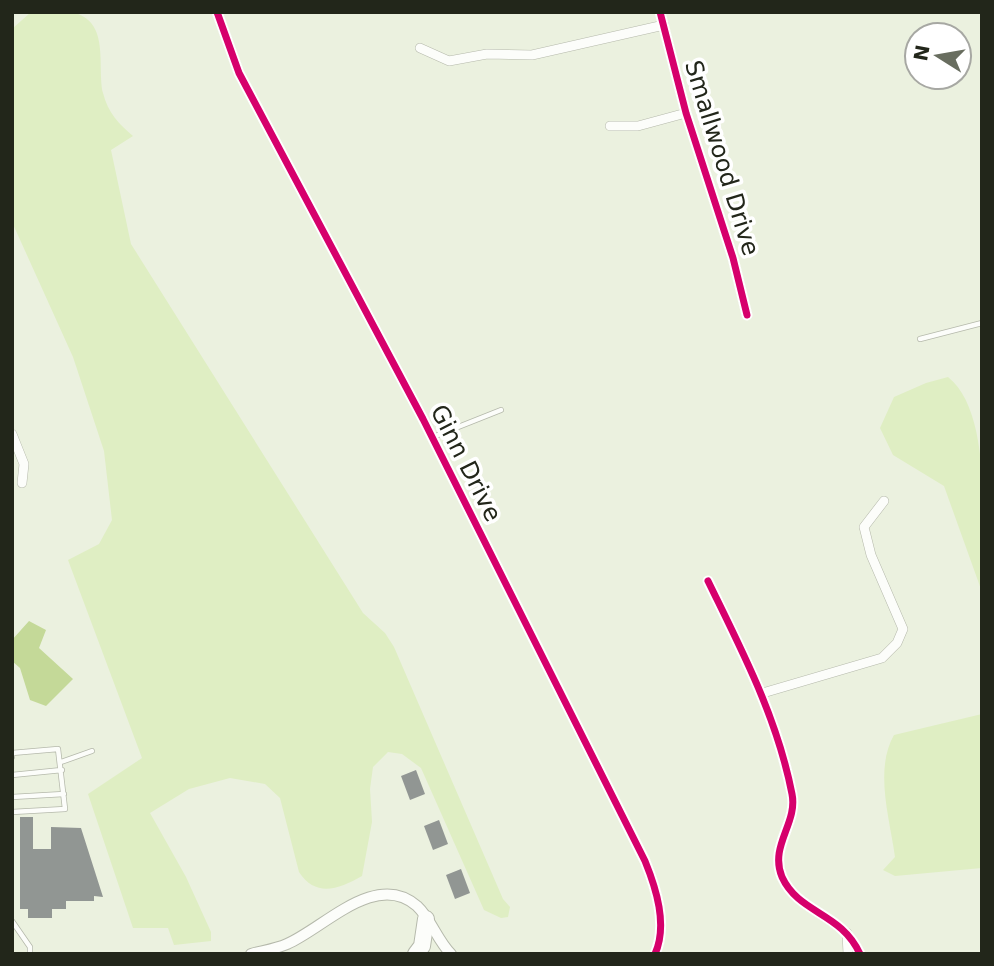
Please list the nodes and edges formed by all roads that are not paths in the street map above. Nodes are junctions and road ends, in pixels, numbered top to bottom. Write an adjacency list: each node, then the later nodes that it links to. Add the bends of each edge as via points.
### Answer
1 (218, 12): 12 (street, Ginn Drive, via 239,73)
2 (660, 12): 3 (street, Smallwood Drive)
3 (664, 25): 4 (street, via 532,55 487,54 449,61); 5 (street, Smallwood Drive)
4 (420, 48)
5 (686, 113): 6 (street, via 638,126); 7 (street, Smallwood Drive)
6 (610, 126)
7 (747, 315)
8 (982, 323): 9 (lane)
9 (920, 339)
10 (501, 410): 12 (lane)
11 (12, 433): 13 (street, via 24,464)
12 (432, 437): 28 (street, Ginn Drive, via 645,861 657,895)
13 (22, 483)
14 (884, 501): 16 (street, via 864,527 903,629 897,643 882,658)
15 (708, 581): 16 (street)
16 (763, 693): 27 (street, via 793,797 778,856 782,876 799,900)
17 (92, 751): 19 (lane)
18 (12, 755): 19 (lane, via 58,749)
19 (61, 762): 20 (lane)
20 (62, 770): 21 (lane); 22 (lane)
21 (12, 775)
22 (64, 794): 23 (lane); 24 (lane, via 65,810)
23 (12, 797)
24 (12, 812)
25 (426, 919): 30 (street, via 416,905 397,895 373,895 286,945); 31 (highway, via 422,946); 32 (street)
26 (12, 921): 29 (lane)
27 (846, 932): 35 (street); 36 (street)
28 (659, 937): 33 (street, Ginn Drive); 34 (street, Ginn Drive)
29 (30, 954)
30 (251, 954)
31 (416, 954)
32 (451, 954)
33 (654, 954)
34 (664, 954)
35 (848, 954)
36 (860, 954)

